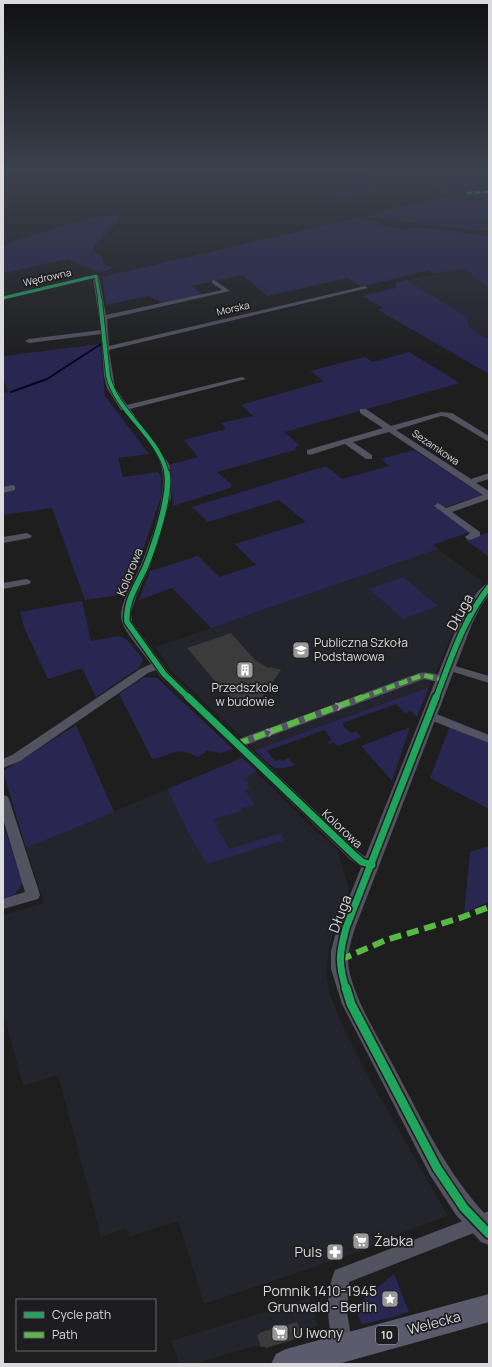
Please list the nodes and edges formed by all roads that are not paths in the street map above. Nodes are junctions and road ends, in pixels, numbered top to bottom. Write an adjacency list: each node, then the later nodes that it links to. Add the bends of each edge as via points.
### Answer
1 (96, 276): 4 (street, Wędrowna); 5 (street, Kolorowa)
2 (214, 282): 5 (street, via 227,292)
3 (365, 288): 8 (street, Morska)
4 (3, 298)
5 (103, 318): 6 (street, Kolorowa)
6 (104, 332): 7 (street); 8 (street, Kolorowa)
7 (29, 341)
8 (106, 349): 10 (street, Kolorowa, via 111,388)
9 (235, 374): 10 (street, via 245,381)
10 (124, 408): 26 (street, Kolorowa, via 154,446 165,464 168,479 167,498 156,537 126,613 128,622)
11 (362, 411): 12 (street, Sezamkowa)
12 (390, 429): 13 (street, Sezamkowa, via 445,414); 14 (street, Sezamkowa); 18 (street, Sezamkowa)
13 (489, 440)
14 (347, 442): 15 (street, Sezamkowa); 16 (street)
15 (310, 452)
16 (369, 457)
17 (489, 476): 18 (street)
18 (469, 482): 19 (street, Sezamkowa)
19 (489, 496): 21 (street, Sezamkowa, via 441,509 477,534)
20 (27, 536): 22 (street)
21 (470, 537)
22 (3, 540)
23 (26, 582): 24 (street)
24 (3, 586)
25 (489, 588): 27 (street, Długa, via 468,618)
26 (158, 665): 31 (street, Kolorowa); 32 (street, via 144,671 16,758)
27 (445, 673): 28 (street); 29 (street, Długa); 31 (street, one-way to 27, via 423,675)
28 (489, 680)
29 (429, 715): 30 (street); 34 (street, Długa)
30 (489, 739)
31 (237, 744): 34 (street, Kolorowa, via 355,856 362,862)
32 (3, 764)
33 (3, 799): 35 (street, via 33,895)
34 (372, 865): 36 (street, Długa, via 342,939 340,960 344,986 362,1027 437,1168 456,1197)
35 (3, 904)
36 (486, 1225): 38 (street, via 341,1276 336,1300 338,1327)
37 (489, 1308): 38 (main road, Welecka / 10)
38 (344, 1348): 39 (main road, Welecka / 10)
39 (286, 1364)

